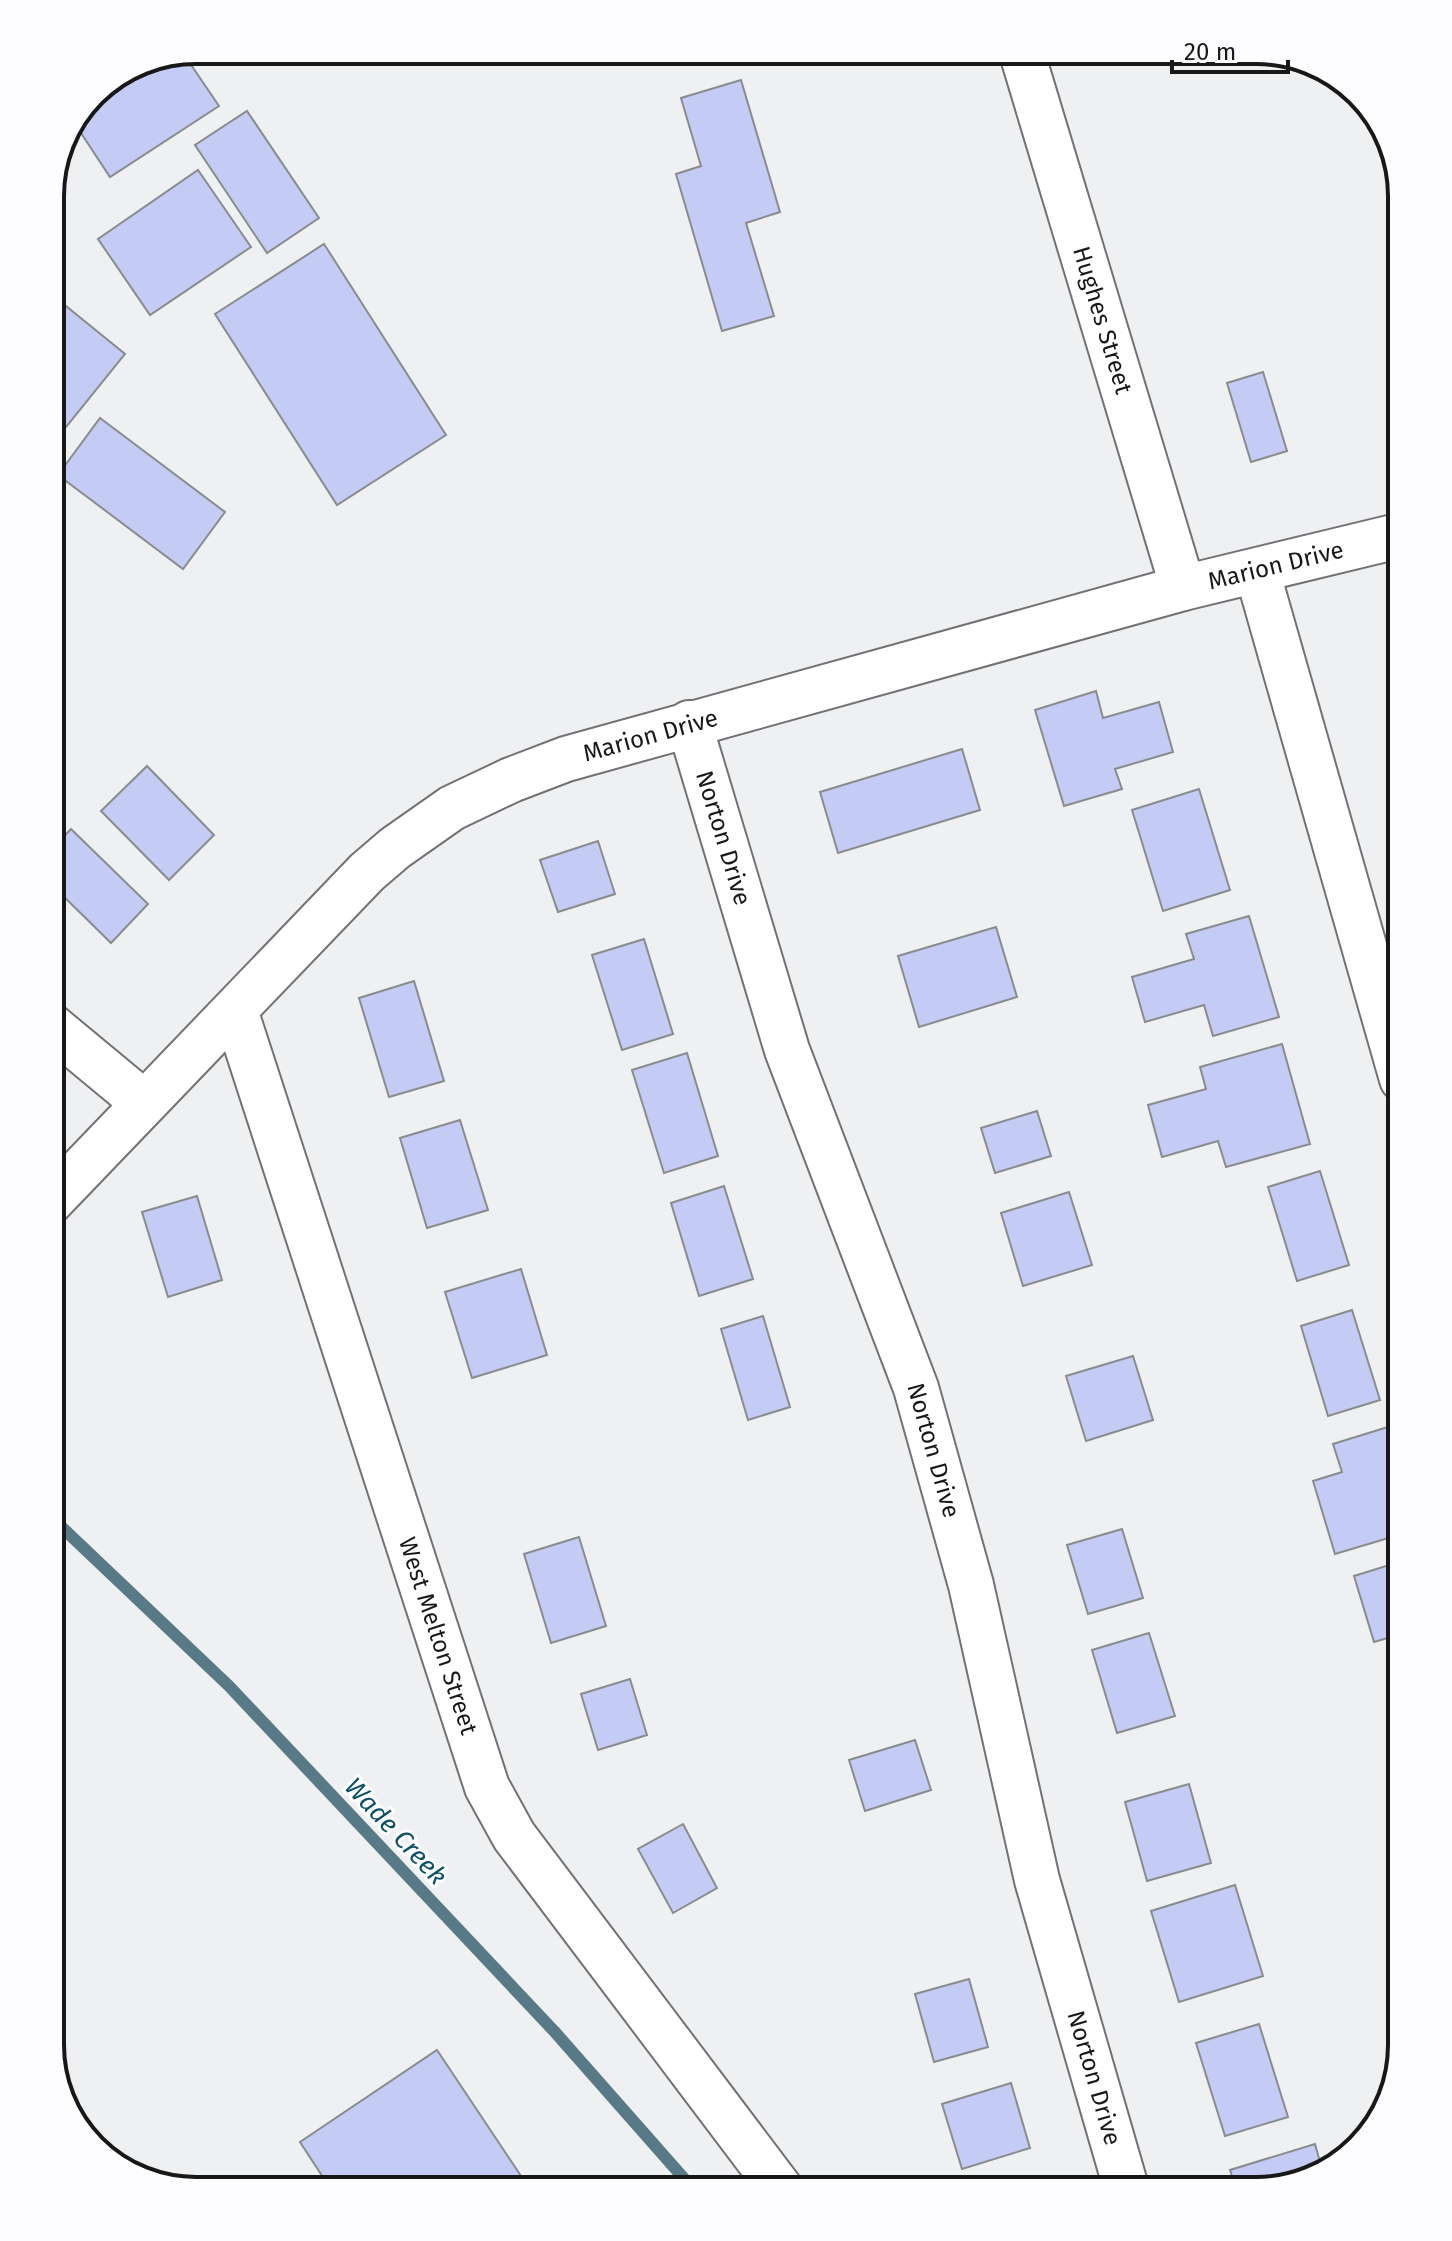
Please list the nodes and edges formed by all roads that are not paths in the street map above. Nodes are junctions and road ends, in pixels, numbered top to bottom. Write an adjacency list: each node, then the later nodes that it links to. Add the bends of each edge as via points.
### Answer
1 (1025, 64): 4 (street, Hughes Street)
2 (1388, 538): 3 (street, Marion Drive)
3 (1257, 571): 4 (street, Marion Drive); 7 (street)
4 (1183, 588): 5 (street, Marion Drive)
5 (689, 723): 6 (street, Marion Drive, via 538,769 452,808 367,872); 12 (street, Norton Drive, via 787,1050 916,1388 976,1606 1037,1880)
6 (235, 1010): 9 (street, Marion Drive); 11 (street, West Melton Street, via 487,1787 514,1836)
7 (1388, 1030)
8 (64, 1037): 9 (street)
9 (144, 1103): 10 (street, Marion Drive)
10 (64, 1187)
11 (771, 2177)
12 (1123, 2177)

